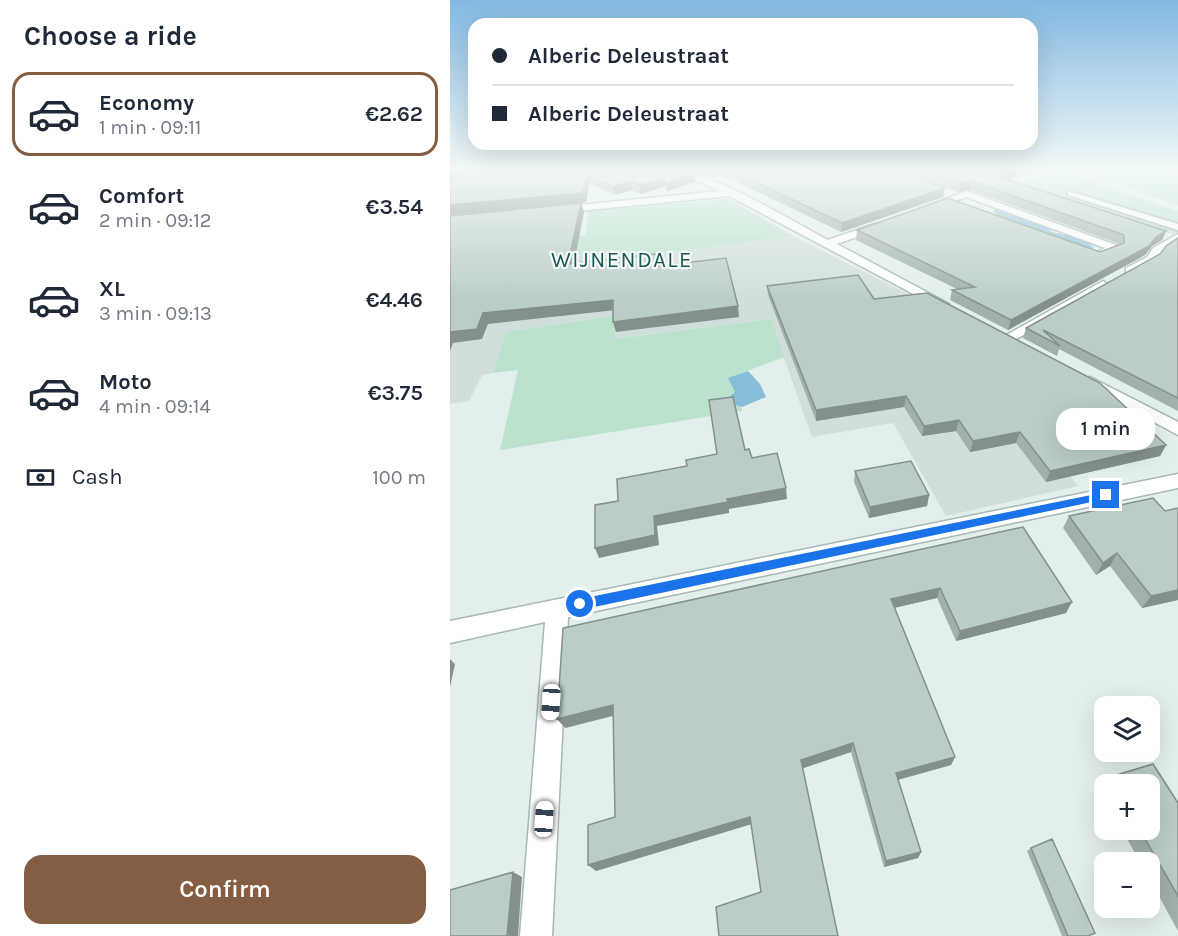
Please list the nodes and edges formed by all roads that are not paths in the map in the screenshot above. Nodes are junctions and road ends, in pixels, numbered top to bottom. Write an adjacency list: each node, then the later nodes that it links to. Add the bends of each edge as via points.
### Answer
1 (772, 214): 7 (street)
2 (1020, 214): 8 (street, via 1115,248 1097,257)
3 (1136, 214): 5 (lane)
4 (894, 220): 7 (street)
5 (1178, 227)
6 (1178, 237): 10 (street, via 1156,250 1151,259)
7 (829, 243): 9 (street)
8 (1086, 253)
9 (955, 310)
10 (1008, 338)
11 (1078, 375): 12 (street)
12 (1178, 429)
13 (1178, 481): 14 (street)
14 (557, 609): 15 (street); 16 (street)
15 (450, 632)
16 (536, 936)

